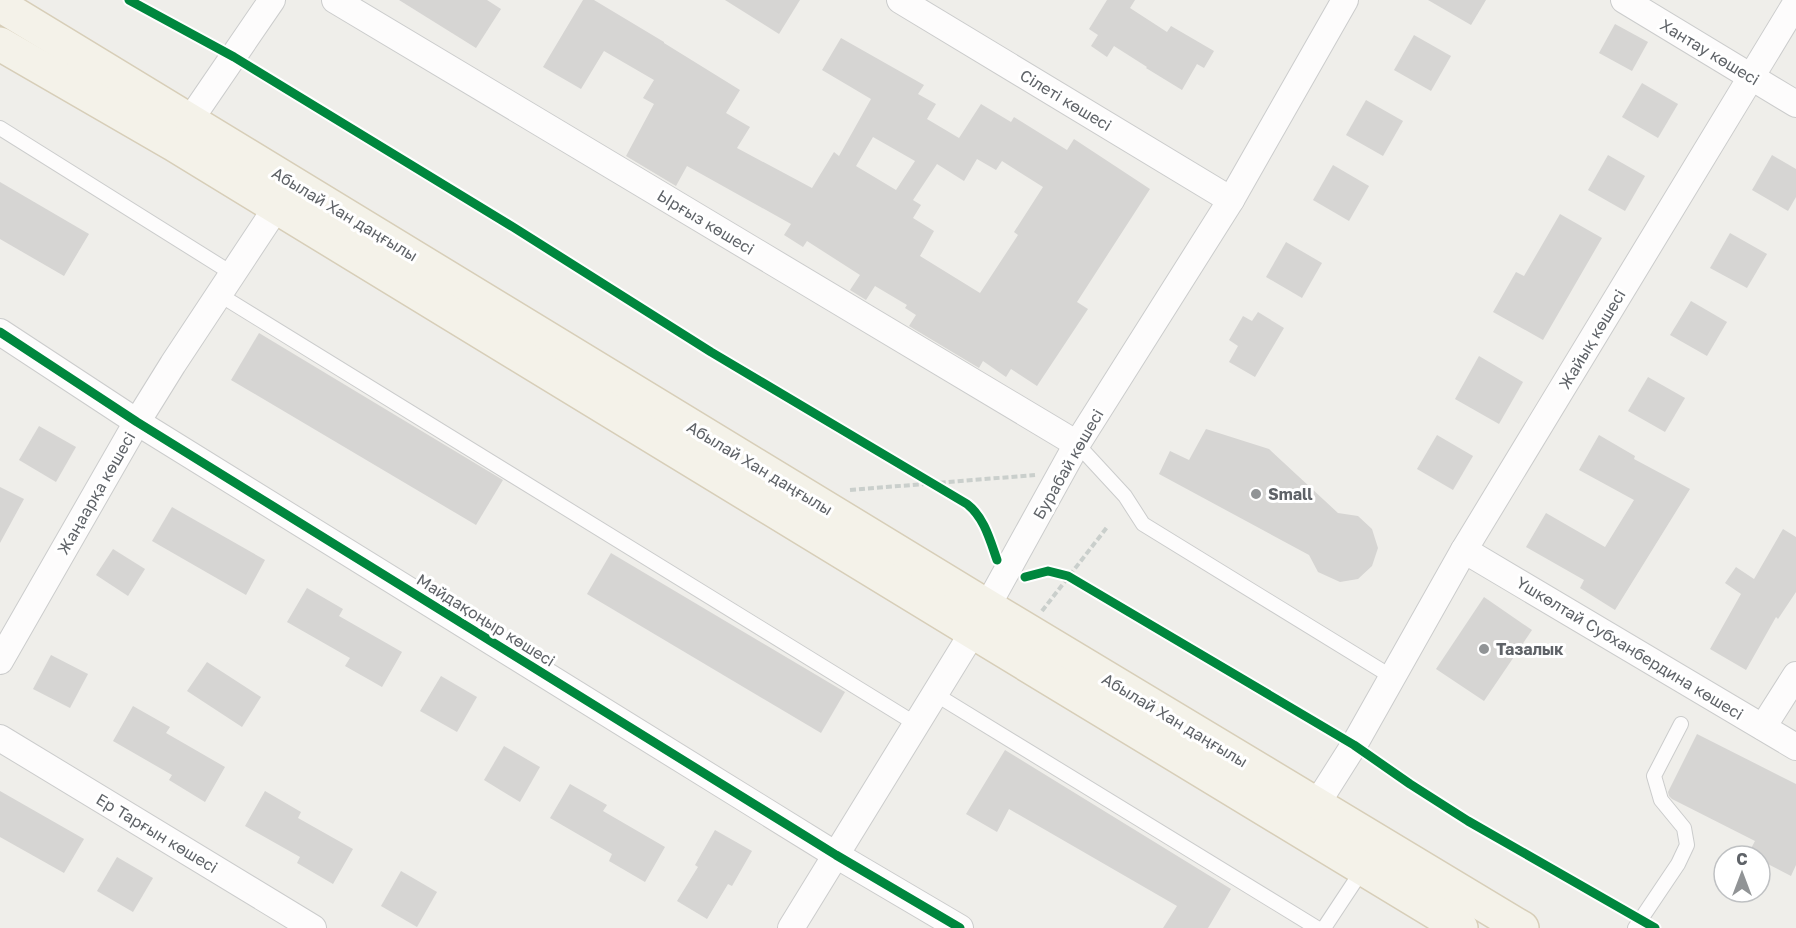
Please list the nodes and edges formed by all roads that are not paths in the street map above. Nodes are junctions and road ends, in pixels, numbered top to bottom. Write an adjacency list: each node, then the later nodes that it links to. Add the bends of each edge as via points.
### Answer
1 (272, 0): 12 (street)
2 (335, 0): 19 (street, Ырғыз көшесі)
3 (900, 0): 13 (street, Сілеті көшесі)
4 (1345, 0): 13 (street, Бурабай көшесі)
5 (1624, 0): 9 (street, Хантау көшесі)
6 (1796, 3): 9 (street, Жайық көшесі)
7 (0, 5): 12 (main road, Абылай Хан даңғылы)
8 (0, 44): 12 (main road, Абылай Хан даңғылы)
9 (1752, 77): 10 (street, Хантау көшесі); 20 (street, Жайық көшесі)
10 (1796, 104)
11 (0, 128): 15 (lane)
12 (182, 132): 14 (main road, Абылай Хан даңғылы); 21 (main road, Абылай Хан даңғылы)
13 (1231, 200): 19 (street, Бурабай көшесі)
14 (276, 208): 15 (street, Жаңаарқа көшесі); 21 (main road, Абылай Хан даңғылы)
15 (233, 274): 16 (street, Жаңаарқа көшесі)
16 (220, 295): 18 (street, Жаңаарқа көшесі); 26 (lane)
17 (0, 332): 18 (street, Майдақоңыр көшесі)
18 (137, 422): 22 (street, Жаңаарқа көшесі); 32 (street, Майдақоңыр көшесі)
19 (1077, 444): 21 (street, Бурабай көшесі); 24 (lane, via 1125,496 1143,524)
20 (1464, 550): 24 (street, Жайық көшесі); 28 (street, Үшкөлтай Субханбердина көшесі)
21 (980, 619): 25 (street, Бурабай көшесі); 31 (main road, Абылай Хан даңғылы); 33 (main road, Абылай Хан даңғылы)
22 (0, 661)
23 (1796, 675): 28 (street)
24 (1392, 677): 31 (street, Жайық көшесі)
25 (935, 694): 26 (street, Бурабай көшесі); 37 (lane)
26 (916, 724): 32 (street, Бурабай көшесі)
27 (1681, 724): 41 (lane, via 1654,776 1661,800 1684,828 1687,845)
28 (1764, 727): 30 (street, Үшкөлтай Субханбердина көшесі)
29 (0, 738): 34 (street, Ер Тарғын көшесі)
30 (1796, 747)
31 (1316, 805): 40 (main road, Абылай Хан даңғылы)
32 (836, 855): 35 (street, Бурабай көшесі); 36 (street, Майдақоңыр көшесі)
33 (1363, 868): 38 (lane); 39 (main road, Абылай Хан даңғылы)
34 (313, 928)
35 (791, 928)
36 (960, 928)
37 (1317, 928)
38 (1324, 928)
39 (1461, 928)
40 (1522, 928)
41 (1635, 928)

